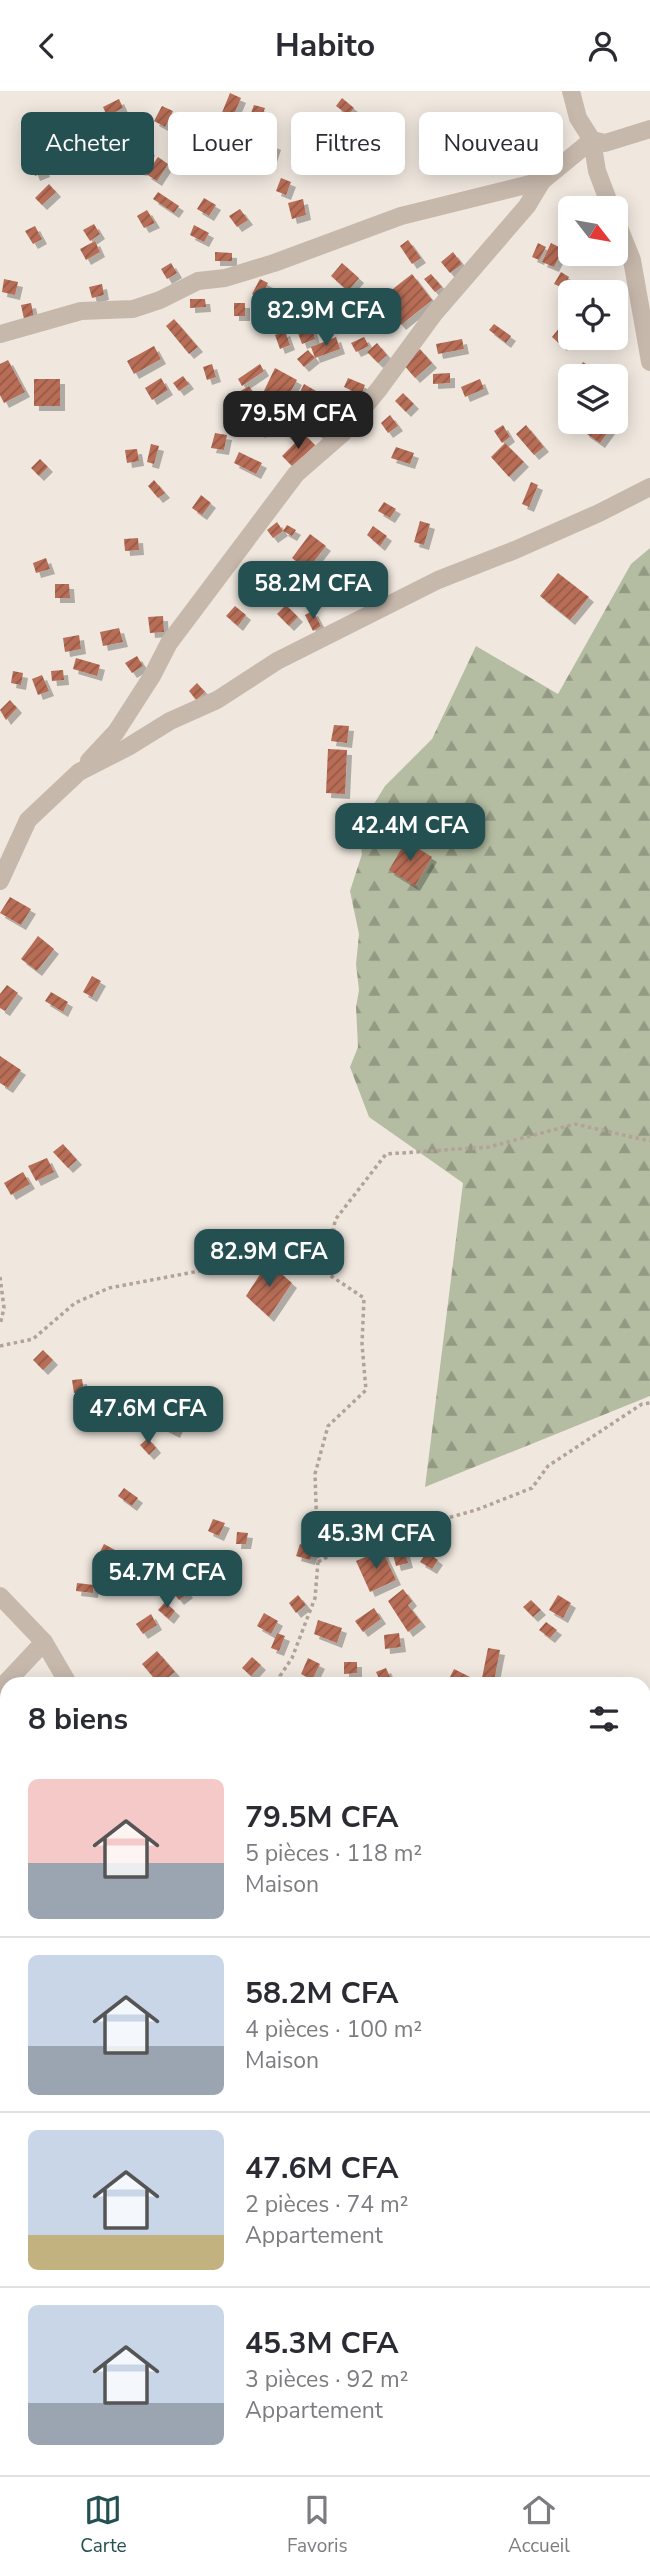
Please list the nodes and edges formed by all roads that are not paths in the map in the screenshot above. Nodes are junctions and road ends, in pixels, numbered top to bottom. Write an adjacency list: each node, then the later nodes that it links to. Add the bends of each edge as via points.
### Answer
1 (571, 91): 3 (street, via 578,118)
2 (650, 129): 3 (street, via 605,143)
3 (593, 140): 4 (street); 5 (street)
4 (541, 181): 7 (street, via 401,216 274,263 198,281 133,309 81,311); 10 (street, via 527,206 434,314 379,389 342,433 296,474 169,643 116,732)
5 (606, 196)
6 (628, 250): 8 (street)
7 (0, 334)
8 (650, 362)
9 (650, 487): 10 (street, via 438,580 276,661 217,700)
10 (79, 772): 11 (street, via 28,820)
11 (0, 881)
12 (0, 1597): 13 (street)
13 (44, 1642): 14 (street); 15 (street)
14 (11, 1677)
15 (64, 1677)

